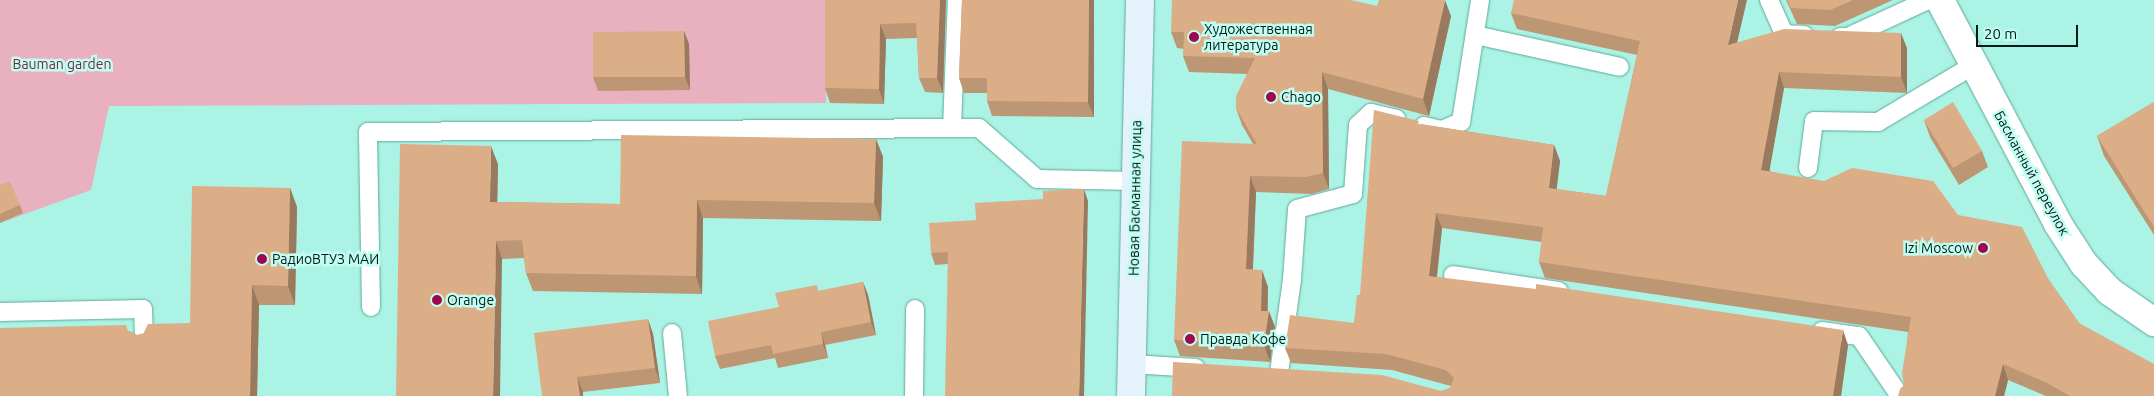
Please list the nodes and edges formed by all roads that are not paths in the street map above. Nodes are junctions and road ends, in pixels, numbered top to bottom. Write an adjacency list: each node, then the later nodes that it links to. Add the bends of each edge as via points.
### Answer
1 (957, 0): 10 (lane)
2 (1140, 0): 12 (main road, Новая Басманная улица)
3 (1480, 0): 7 (lane)
4 (1770, 0): 5 (lane, via 1784,34 1848,37)
5 (1928, 0)
6 (1940, 0): 8 (street, Басманный переулок)
7 (1475, 35): 9 (lane); 25 (lane, via 1461,122 1442,130 1371,113 1358,125 1353,194 1297,209 1292,279)
8 (1974, 65): 11 (lane, via 1878,122 1814,121); 18 (street, Басманный переулок, via 2058,224 2084,264 2109,291)
9 (1620, 67)
10 (952, 128): 12 (lane, via 979,128 1037,179); 15 (lane, via 368,132)
11 (1808, 168)
12 (1135, 181): 22 (main road, Новая Басманная улица)
13 (1453, 275): 14 (lane)
14 (1578, 294)
15 (371, 307)
16 (915, 309): 28 (lane)
17 (0, 312): 21 (lane, via 143,310)
18 (2154, 322)
19 (1801, 328): 30 (lane, via 1858,336)
20 (672, 333): 27 (lane)
21 (144, 344)
22 (1132, 364): 23 (lane); 29 (main road, Новая Басманная улица)
23 (1213, 369)
24 (1260, 372): 25 (lane)
25 (1279, 373): 26 (lane)
26 (1298, 374)
27 (678, 396)
28 (914, 396)
29 (1131, 396)
30 (1900, 396)

